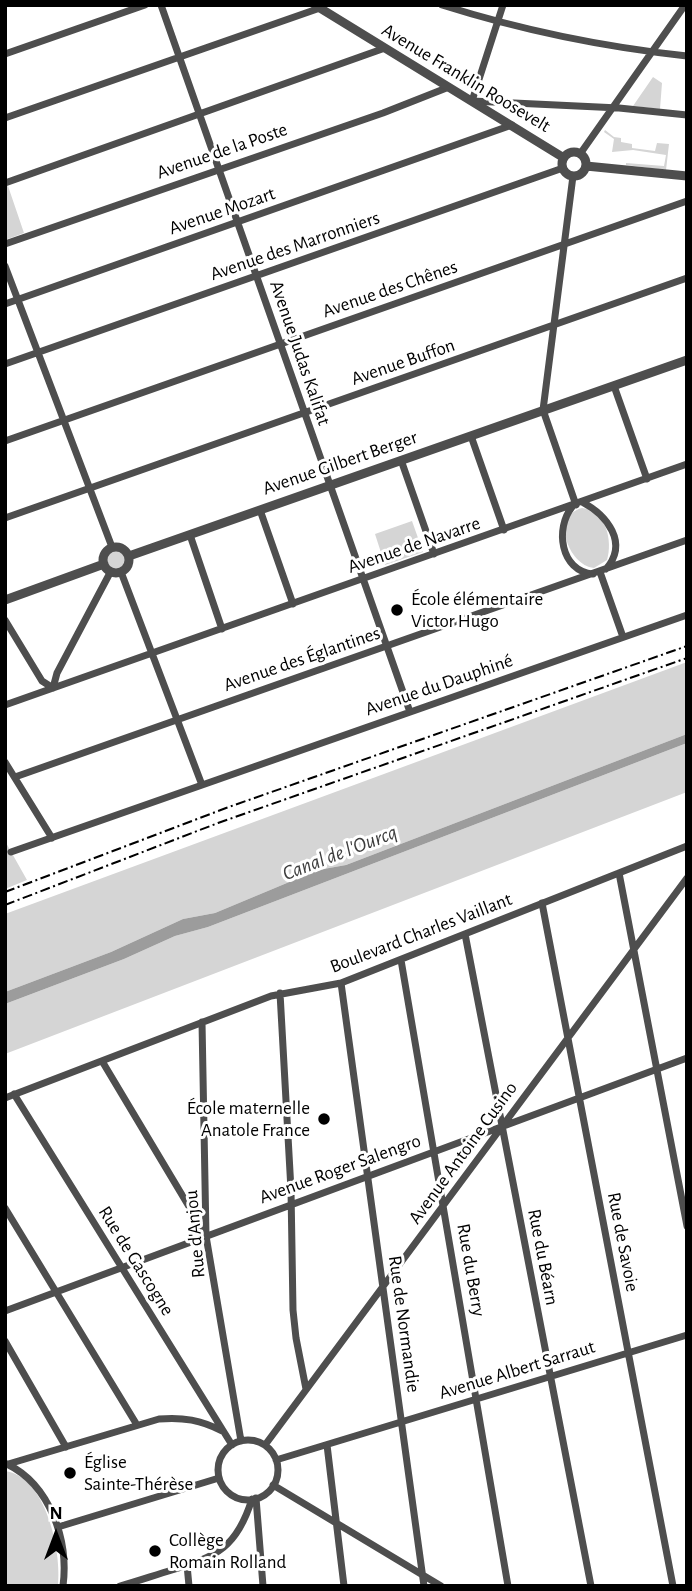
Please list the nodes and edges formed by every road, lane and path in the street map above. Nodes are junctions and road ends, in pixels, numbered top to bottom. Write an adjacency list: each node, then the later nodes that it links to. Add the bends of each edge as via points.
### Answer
1 (145, 5): 10 (street)
2 (162, 5): 12 (street, Avenue Judas Kalifat)
3 (442, 5): 7 (street)
4 (503, 5): 7 (street)
5 (685, 5): 9 (street)
6 (317, 7): 8 (street, Avenue Franklin Roosevelt); 12 (street)
7 (497, 23): 9 (street); 14 (street)
8 (385, 48): 13 (street, Avenue Franklin Roosevelt); 16 (street)
9 (653, 52): 11 (street); 15 (street)
10 (5, 54)
11 (687, 56)
12 (179, 57): 16 (street, Avenue Judas Kalifat); 18 (street)
13 (449, 87): 14 (street, Avenue Franklin Roosevelt); 24 (street, Avenue de la Poste)
14 (472, 101): 15 (street); 19 (street, Avenue Franklin Roosevelt)
15 (613, 108): 17 (street); 20 (street)
16 (199, 114): 24 (street, Avenue Judas Kalifat); 27 (street)
17 (687, 116)
18 (5, 118)
19 (512, 125): 21 (street, Avenue Franklin Roosevelt); 29 (street, Avenue Mozart)
20 (580, 153): 21 (street); 22 (street)
21 (564, 158): 23 (street)
22 (586, 166): 25 (street); 26 (street)
23 (563, 168): 25 (street); 33 (street, Avenue des Marronniers)
24 (219, 169): 29 (street, Avenue Judas Kalifat); 30 (street, Avenue de la Poste)
25 (573, 176): 31 (street)
26 (687, 176)
27 (5, 183)
28 (687, 201): 31 (street, Avenue des Chênes)
29 (237, 223): 33 (street, Avenue Judas Kalifat); 35 (street, Avenue Mozart)
30 (5, 244)
31 (564, 245): 37 (street); 38 (street, Avenue des Chênes)
32 (5, 266): 35 (street)
33 (257, 276): 38 (street, Avenue Judas Kalifat); 39 (street, Avenue des Marronniers)
34 (687, 278): 37 (street, Avenue Buffon)
35 (18, 300): 36 (street, Avenue Mozart); 39 (street)
36 (5, 304)
37 (554, 325): 43 (street); 44 (street, Avenue Buffon)
38 (281, 344): 44 (street, Avenue Judas Kalifat); 45 (street, Avenue des Chênes)
39 (38, 353): 41 (street, Avenue des Marronniers); 45 (street)
40 (686, 363): 42 (street, Avenue Gilbert Berger)
41 (5, 364)
42 (614, 386): 43 (street, Avenue Gilbert Berger); 50 (street)
43 (543, 410): 46 (street, Avenue Gilbert Berger); 53 (street)
44 (304, 412): 51 (street, Avenue Judas Kalifat); 52 (street, Avenue Buffon)
45 (64, 420): 47 (street, Avenue des Chênes); 52 (street)
46 (471, 436): 48 (street, Avenue Gilbert Berger); 56 (street)
47 (5, 441)
48 (401, 460): 51 (street, Avenue Gilbert Berger); 60 (street)
49 (687, 464): 50 (street, Avenue de Navarre)
50 (647, 479): 53 (street, Avenue de Navarre)
51 (330, 485): 54 (street, Avenue Gilbert Berger); 64 (street, Avenue Judas Kalifat)
52 (89, 488): 55 (street, Avenue Buffon); 59 (street)
53 (577, 504): 56 (street, Avenue de Navarre); 63 (street, via 604,515 614,535 613,561); 63 (street, via 565,516 561,530 565,552 580,570)
54 (260, 510): 57 (street, Avenue Gilbert Berger); 66 (street)
55 (5, 518)
56 (503, 530): 60 (street, Avenue de Navarre)
57 (190, 535): 61 (street, Avenue Gilbert Berger); 69 (street)
58 (687, 540): 63 (street, Avenue des Églantines)
59 (112, 547): 61 (street, via 120,547); 62 (street, via 104,554)
60 (434, 554): 64 (street, Avenue de Navarre)
61 (129, 556): 62 (street, via 129,564)
62 (112, 569): 65 (street); 72 (street); 73 (street)
63 (600, 572): 70 (street); 71 (street, Avenue des Églantines)
64 (363, 579): 66 (street, Avenue de Navarre); 71 (street, Avenue Judas Kalifat)
65 (5, 600)
66 (293, 604): 69 (street, Avenue de Navarre)
67 (687, 615): 70 (street, Avenue du Dauphiné)
68 (5, 620): 73 (street, via 42,681)
69 (222, 629): 72 (street, Avenue de Navarre)
70 (623, 637): 75 (street, Avenue du Dauphiné)
71 (387, 646): 75 (street, Avenue Judas Kalifat); 76 (street, Avenue des Églantines)
72 (152, 654): 73 (street, Avenue de Navarre); 76 (street)
73 (53, 688): 74 (street, Avenue de Navarre)
74 (5, 705)
75 (410, 712): 79 (street, Avenue du Dauphiné)
76 (176, 720): 78 (street, Avenue des Églantines); 79 (street)
77 (5, 762): 78 (street)
78 (15, 777): 80 (street)
79 (202, 785): 80 (street, Avenue du Dauphiné)
80 (52, 838): 82 (street, Avenue du Dauphiné)
81 (687, 846): 83 (street, Boulevard Charles Vaillant)
82 (11, 852)
83 (619, 873): 85 (street, Boulevard Charles Vaillant); 87 (street)
84 (687, 878): 87 (street, Avenue Antoine Cusino)
85 (541, 903): 86 (street, Boulevard Charles Vaillant); 92 (street, Rue de Savoie)
86 (465, 934): 88 (street, Boulevard Charles Vaillant); 99 (street, Rue du Béarn)
87 (633, 950): 92 (street, Avenue Antoine Cusino); 95 (street)
88 (401, 960): 89 (street, Boulevard Charles Vaillant); 100 (street, Rue du Berry)
89 (341, 983): 90 (street, Boulevard Charles Vaillant); 101 (street, Rue de Normandie)
90 (280, 993): 91 (street, Boulevard Charles Vaillant); 102 (street)
91 (202, 1022): 94 (street, Boulevard Charles Vaillant); 106 (street, Rue d'Anjou)
92 (568, 1037): 97 (street, Rue de Savoie); 99 (street, Avenue Antoine Cusino)
93 (687, 1058): 95 (street, Avenue Roger Salengro)
94 (102, 1061): 96 (street, Boulevard Charles Vaillant); 106 (street)
95 (657, 1069): 97 (street, Avenue Roger Salengro); 105 (street)
96 (15, 1094): 98 (street, Boulevard Charles Vaillant); 107 (street, Rue de Gascogne)
97 (579, 1097): 99 (street, Avenue Roger Salengro); 113 (street, Rue de Savoie)
98 (5, 1098)
99 (502, 1126): 100 (street, Avenue Roger Salengro); 103 (street, Avenue Antoine Cusino); 114 (street, Rue du Béarn)
100 (435, 1152): 101 (street, Avenue Roger Salengro); 103 (street, Rue du Berry)
101 (368, 1177): 102 (street, Avenue Roger Salengro); 108 (street, Rue de Normandie)
102 (292, 1204): 106 (street, Avenue Roger Salengro); 115 (street, via 293,1310)
103 (444, 1206): 108 (street, Avenue Antoine Cusino); 116 (street, Rue du Berry)
104 (5, 1208): 109 (street)
105 (687, 1226)
106 (206, 1236): 107 (street, Avenue Roger Salengro); 120 (street, Rue d'Anjou)
107 (122, 1268): 109 (street, Avenue Roger Salengro); 119 (street, Rue de Gascogne)
108 (383, 1286): 115 (street, Avenue Antoine Cusino); 117 (street, Rue de Normandie)
109 (57, 1292): 110 (street, Avenue Roger Salengro); 118 (street)
110 (5, 1311)
111 (687, 1335): 113 (street, Avenue Albert Sarraut)
112 (5, 1342): 124 (street)
113 (629, 1353): 114 (street, Avenue Albert Sarraut); 143 (street, Rue de Savoie)
114 (550, 1376): 116 (street, Avenue Albert Sarraut); 142 (street, Rue du Béarn)
115 (306, 1389): 123 (street, Avenue Antoine Cusino)
116 (477, 1399): 117 (street, Avenue Albert Sarraut); 141 (street, Rue du Berry)
117 (401, 1422): 122 (street, Avenue Albert Sarraut); 133 (street, Rue de Normandie)
118 (137, 1424): 119 (street, via 181,1417); 124 (street)
119 (223, 1432): 121 (street, Rue de Gascogne)
120 (241, 1441): 121 (street); 123 (street)
121 (232, 1445): 127 (street, via 220,1460)
122 (327, 1445): 125 (street, Avenue Albert Sarraut); 130 (street)
123 (265, 1446): 125 (street)
124 (66, 1447): 126 (street)
125 (276, 1460): 128 (street)
126 (6, 1464): 131 (street, via 33,1482)
127 (219, 1478): 129 (street, via 230,1494); 131 (street)
128 (273, 1485): 129 (street); 130 (street)
129 (254, 1499): 132 (street, via 232,1540 218,1553); 137 (street)
130 (337, 1525): 133 (street); 138 (street)
131 (58, 1527): 134 (street)
132 (187, 1565): 135 (street); 136 (street)
133 (423, 1575): 139 (street, Rue de Normandie); 140 (street)
134 (63, 1586)
135 (120, 1586)
136 (190, 1586)
137 (263, 1586)
138 (344, 1586)
139 (425, 1586)
140 (441, 1586)
141 (508, 1586)
142 (591, 1586)
143 (673, 1586)

